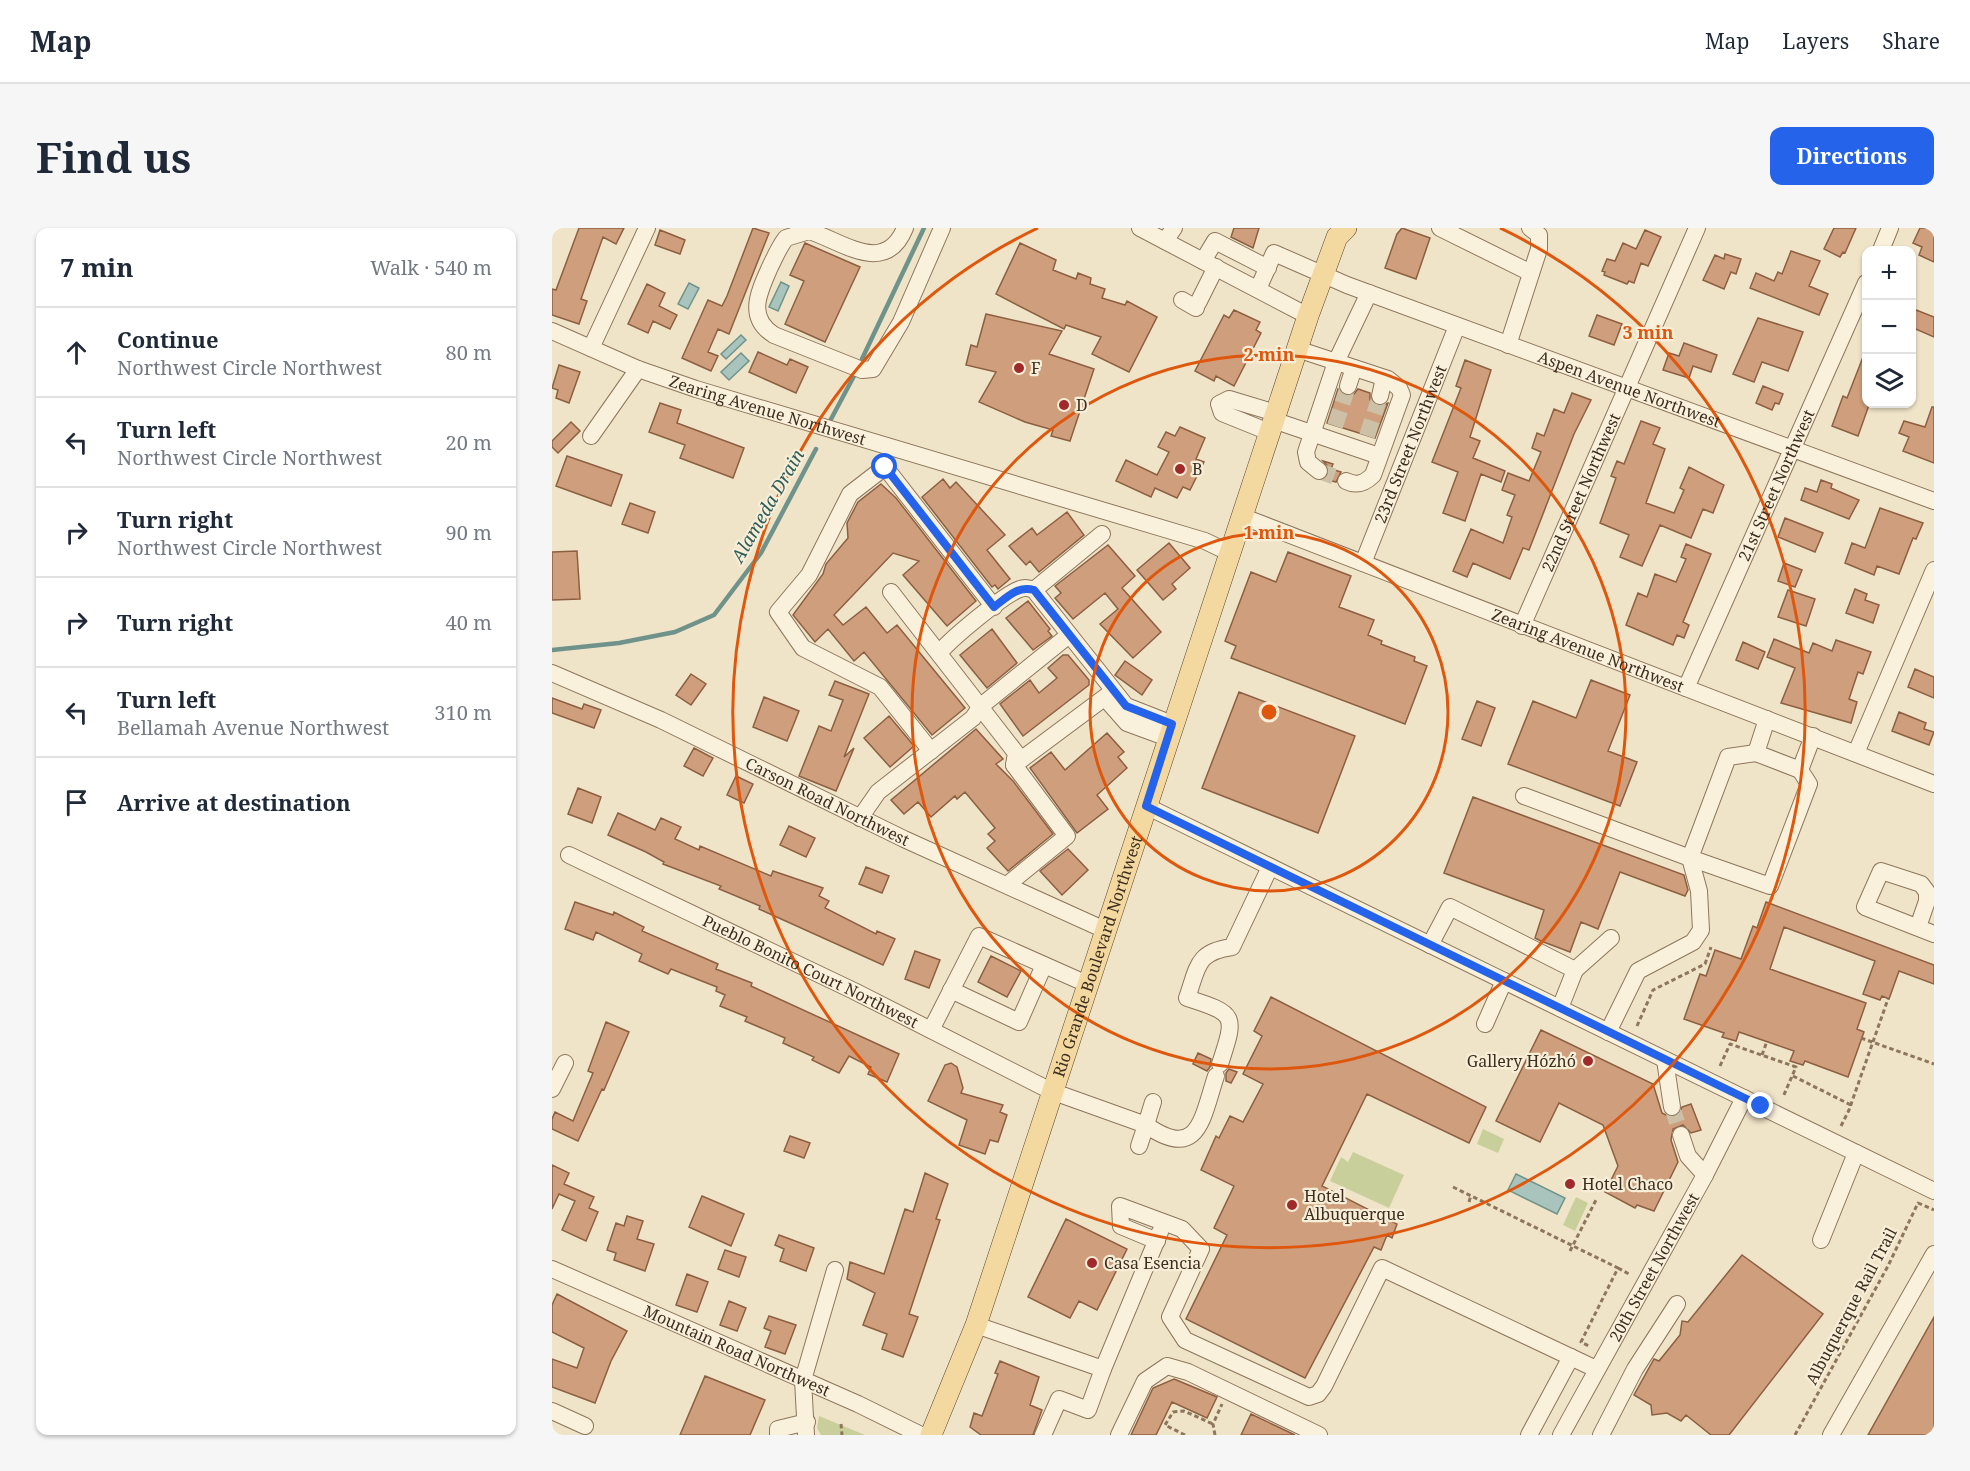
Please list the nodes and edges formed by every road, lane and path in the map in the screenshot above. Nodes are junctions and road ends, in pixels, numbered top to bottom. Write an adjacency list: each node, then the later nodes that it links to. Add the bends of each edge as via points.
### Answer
1 (648, 228): 24 (street)
2 (905, 228): 3 (street, via 887,250 871,254 809,231 786,238 756,302 763,326 774,335 862,370 873,369 901,322)
3 (942, 228)
4 (1140, 228): 10 (street)
5 (1440, 228): 14 (street)
6 (1697, 228): 31 (street, 22nd Street Northwest)
7 (1890, 228): 11 (street)
8 (1537, 230): 14 (street, via 1539,249)
9 (1340, 231): 15 (main road, Rio Grande Boulevard Northwest)
10 (1169, 234): 12 (street)
11 (1883, 246)
12 (1210, 264): 13 (street, via 1215,241); 16 (street); 19 (street)
13 (1268, 268): 15 (street, Aspen Avenue Northwest, via 1275,253); 16 (street)
14 (1531, 273): 23 (street)
15 (1324, 275): 18 (street, Aspen Avenue Northwest); 20 (main road, Rio Grande Boulevard Northwest)
16 (1258, 289): 20 (street)
17 (1862, 292): 36 (street, 21st Street Northwest)
18 (1369, 293): 21 (street, Aspen Avenue Northwest); 26 (street)
19 (1192, 304)
20 (1308, 315): 25 (main road, Rio Grande Boulevard Northwest)
21 (1457, 326): 23 (street, Aspen Avenue Northwest); 44 (street, 23rd Street Northwest)
22 (552, 331): 24 (street, Zearing Avenue Northwest)
23 (1508, 345): 31 (street, Aspen Avenue Northwest)
24 (591, 348): 28 (street, Zearing Avenue Northwest)
25 (1297, 349): 26 (street); 33 (main road, Rio Grande Boulevard Northwest)
26 (1336, 362): 27 (street); 34 (street)
27 (1353, 368): 29 (street); 30 (street)
28 (638, 369): 35 (street); 43 (street, Zearing Avenue Northwest, via 1204,541)
29 (1384, 378): 32 (street); 37 (street, via 1399,388 1402,395)
30 (1348, 386)
31 (1627, 389): 36 (street, Aspen Avenue Northwest); 49 (street, 22nd Street Northwest)
32 (1380, 396)
33 (1273, 422): 34 (street); 41 (main road, Rio Grande Boulevard Northwest)
34 (1312, 432): 37 (street, via 1333,432 1364,443); 38 (street, via 1306,452 1308,462)
35 (591, 436)
36 (1793, 451): 40 (street, Aspen Avenue Northwest); 53 (street, 21st Street Northwest)
37 (1379, 456): 39 (street, via 1367,481 1355,485)
38 (1319, 471)
39 (1346, 481)
40 (1934, 501)
41 (1241, 516): 43 (main road, Rio Grande Boulevard Northwest); 44 (street, Zearing Avenue Northwest)
42 (1102, 534): 46 (street)
43 (1228, 552): 57 (main road, Rio Grande Boulevard Northwest)
44 (1364, 563): 49 (street, Zearing Avenue Northwest)
45 (1934, 570): 61 (street)
46 (1034, 590): 48 (street, via 1018,590); 50 (street)
47 (891, 592): 51 (street)
48 (994, 607): 51 (street); 59 (street, via 885,467 850,494 808,575 778,612 803,648 880,687)
49 (1522, 626): 53 (street, Zearing Avenue Northwest)
50 (1069, 635): 54 (street); 55 (street)
51 (940, 652): 55 (street)
52 (552, 673): 67 (street, Carson Road Northwest, via 661,720)
53 (1686, 688): 56 (street, Zearing Avenue Northwest)
54 (1108, 695): 57 (street, via 1127,723); 62 (street)
55 (981, 706): 59 (street, via 973,718); 62 (street, via 1016,753)
56 (1767, 719): 58 (street, Zearing Avenue Northwest); 60 (street)
57 (1170, 731): 66 (main road, Rio Grande Boulevard Northwest)
58 (1812, 736): 61 (street, Zearing Avenue Northwest); 63 (street)
59 (931, 751): 67 (street, via 871,798)
60 (1756, 753): 63 (street); 69 (street, via 1728,757)
61 (1856, 753): 64 (street, Zearing Avenue Northwest)
62 (1014, 765): 71 (street, via 1068,836)
63 (1800, 770): 69 (street, via 1809,784 1770,886)
64 (1934, 784)
65 (1524, 796): 69 (street)
66 (1146, 806): 70 (street); 73 (main road, Rio Grande Boulevard Northwest)
67 (860, 818): 71 (street, Carson Road Northwest)
68 (569, 855): 87 (street, Pueblo Bonito Court Northwest)
69 (1690, 858): 88 (street, via 1699,891 1701,930 1693,942 1638,971)
70 (1270, 867): 76 (street); 105 (street, Pueblo Bonito Court Northwest, via 1232,947 1205,954 1198,963 1187,998 1215,1007 1230,1020 1232,1028 1199,1129 1188,1139 1168,1137)
71 (1007, 885): 73 (street, Carson Road Northwest)
72 (1918, 927): 74 (street)
73 (1105, 930): 81 (main road, Rio Grande Boulevard Northwest)
74 (1934, 934)
75 (1611, 938): 78 (street)
76 (1431, 945): 78 (street, via 1450,907); 80 (street)
77 (1711, 947): 86 (path, via 1705,964 1653,990)
78 (1575, 970): 84 (street)
79 (1042, 971): 81 (street); 82 (street, via 1019,1022); 82 (street, via 979,936)
80 (1504, 981): 84 (street); 85 (street)
81 (1087, 984): 99 (main road, Rio Grande Boulevard Northwest)
82 (956, 992): 87 (street)
83 (1888, 999): 91 (path)
84 (1560, 1008): 88 (street)
85 (1485, 1024)
86 (1637, 1026)
87 (931, 1030): 99 (street, Pueblo Bonito Court Northwest)
88 (1608, 1032): 93 (street)
89 (1861, 1038): 91 (path)
90 (1767, 1041): 92 (path)
91 (1873, 1042): 95 (path); 104 (path)
92 (1762, 1055): 96 (path, via 1730,1044); 97 (path, via 1796,1067)
93 (1665, 1060): 101 (street); 103 (street)
94 (565, 1063): 98 (street)
95 (1934, 1064)
96 (1720, 1066)
97 (1793, 1076): 100 (path); 104 (path)
98 (552, 1089)
99 (1051, 1090): 105 (street, Pueblo Bonito Court Northwest); 128 (main road, Rio Grande Boulevard Northwest)
100 (1783, 1097)
101 (1744, 1098): 109 (street); 110 (street, 20th Street Northwest)
102 (1153, 1102): 105 (street)
103 (1674, 1103)
104 (1851, 1105): 106 (path)
105 (1146, 1125): 108 (street)
106 (1841, 1126)
107 (1685, 1137): 110 (street, via 1692,1161)
108 (1139, 1146)
109 (1856, 1153): 112 (street); 118 (street)
110 (1705, 1174): 132 (street, 20th Street Northwest)
111 (1453, 1186): 113 (path)
112 (1934, 1191)
113 (1471, 1195): 115 (path); 120 (path)
114 (1597, 1198): 120 (path)
115 (1468, 1202)
116 (1934, 1210): 152 (path, Albuquerque Rail Trail, via 1917,1203 1888,1266)
117 (1163, 1222): 119 (street); 119 (street, via 1120,1206 1121,1226); 130 (street, via 1182,1229 1201,1249 1170,1317 1185,1340 1309,1397 1324,1386 1382,1268)
118 (1821, 1240)
119 (1157, 1241): 131 (street)
120 (1573, 1245): 121 (path); 123 (path)
121 (1570, 1251)
122 (1934, 1254): 153 (street)
123 (1618, 1268): 126 (path); 129 (path, via 1581,1342)
124 (552, 1269): 133 (street, Mountain Road Northwest)
125 (835, 1270): 133 (street)
126 (1629, 1274)
127 (1677, 1304): 151 (street, via 1635,1369)
128 (976, 1325): 131 (street); 143 (main road, Rio Grande Boulevard Northwest)
129 (1589, 1346)
130 (1571, 1357): 132 (street); 149 (street)
131 (1103, 1369): 144 (street, via 1088,1410 1059,1399)
132 (1596, 1369): 150 (street, 20th Street Northwest)
133 (803, 1380): 139 (street); 142 (street, Mountain Road Northwest)
134 (1225, 1397): 137 (path)
135 (552, 1411): 138 (street)
136 (841, 1424): 141 (path)
137 (1213, 1424): 146 (path, via 1184,1411 1173,1412 1165,1425); 147 (path)
138 (585, 1426)
139 (806, 1428): 140 (street, via 778,1429)
140 (778, 1435)
141 (842, 1435)
142 (921, 1435)
143 (931, 1435)
144 (1043, 1435)
145 (1119, 1435): 148 (street, via 1145,1381 1167,1366 1188,1372)
146 (1185, 1435)
147 (1215, 1435)
148 (1319, 1435)
149 (1529, 1435)
150 (1561, 1435)
151 (1601, 1435)
152 (1795, 1435)
153 (1831, 1435)

